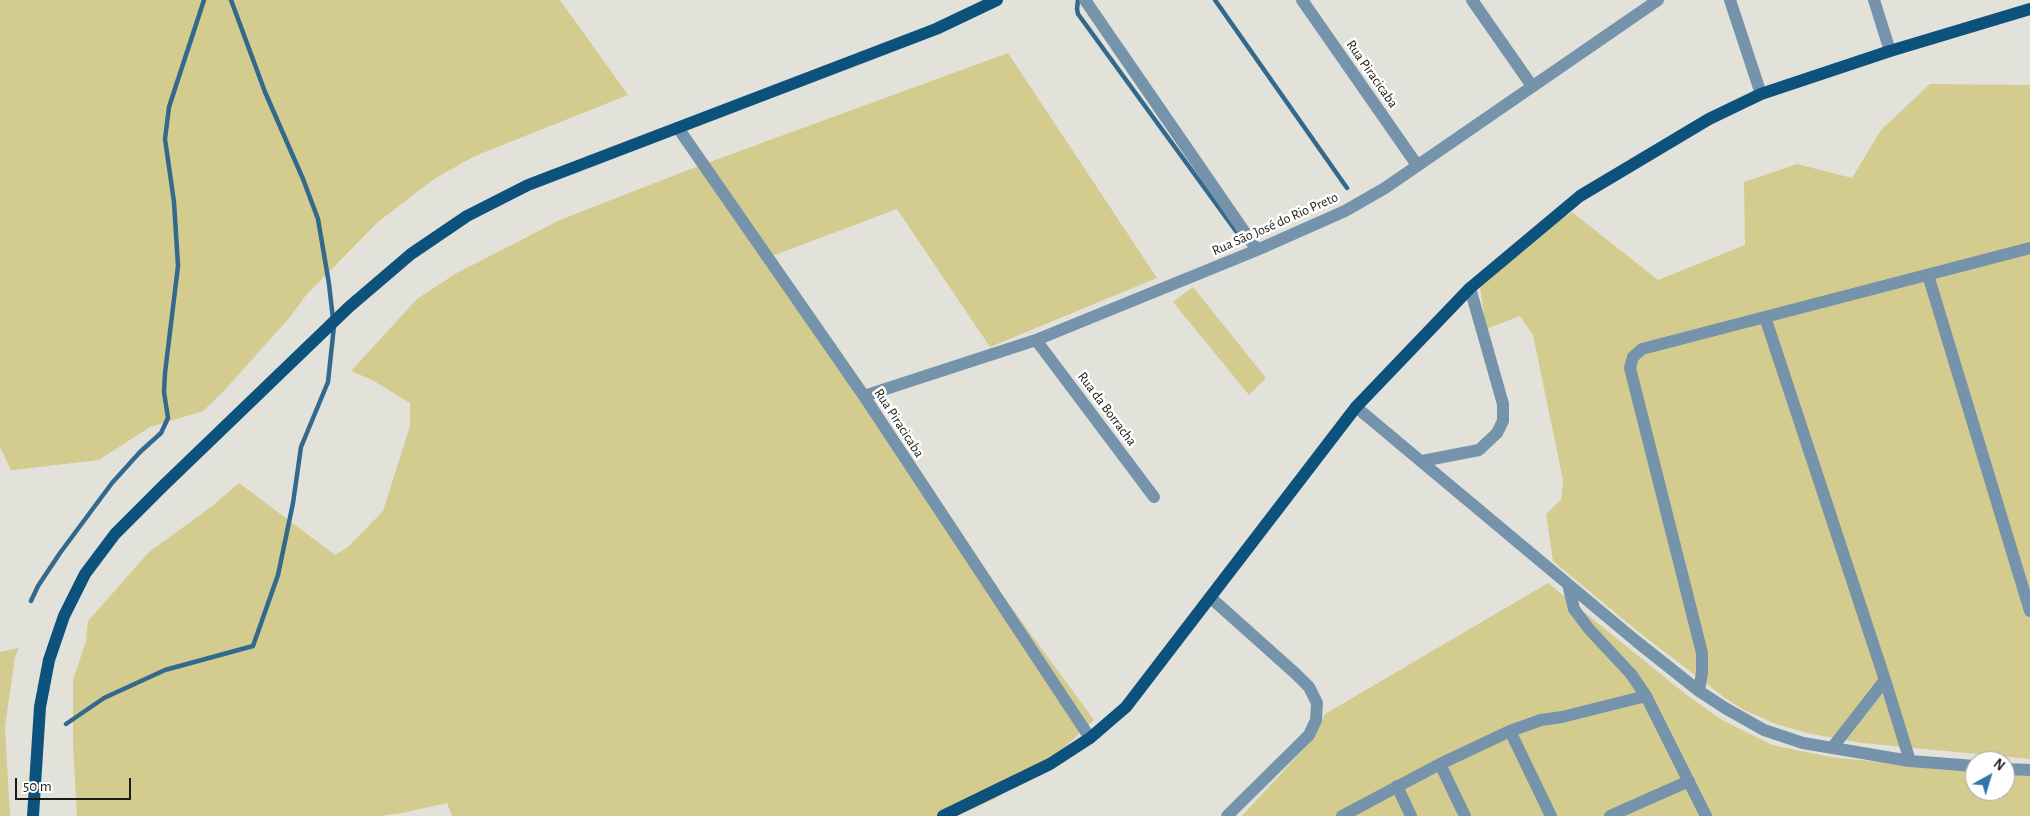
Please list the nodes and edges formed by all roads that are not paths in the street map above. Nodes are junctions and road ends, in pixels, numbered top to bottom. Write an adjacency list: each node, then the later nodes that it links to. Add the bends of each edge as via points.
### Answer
1 (1085, 0): 15 (street)
2 (1302, 0): 13 (street, Rua Piracicaba)
3 (1472, 0): 10 (street)
4 (1730, 0): 11 (street)
5 (1874, 0): 9 (street)
6 (991, 1): 12 (main road, via 936,29)
7 (1650, 2): 10 (street, Rua São José do Rio Preto)
8 (2030, 9): 9 (main road)
9 (1890, 50): 11 (main road)
10 (1532, 86): 13 (street, Rua São José do Rio Preto)
11 (1761, 94): 17 (main road, via 1709,119 1580,196)
12 (678, 128): 20 (street, Rua Piracicaba); 40 (main road, via 528,185 468,216 411,254 349,307 115,534 85,574 64,616 49,660 40,707)
13 (1418, 165): 15 (street, Rua São José do Rio Preto, via 1345,211)
14 (2030, 248): 16 (street)
15 (1257, 250): 19 (street, Rua São José do Rio Preto)
16 (1928, 275): 18 (street); 26 (street)
17 (1470, 288): 21 (main road); 22 (street, via 1503,404 1503,421 1497,433 1479,450)
18 (1765, 318): 27 (street); 28 (street, via 1642,350 1633,357 1630,368 1702,653)
19 (1036, 340): 20 (street, Rua São José do Rio Preto); 23 (street, Rua da Borracha)
20 (864, 396): 31 (street, Rua Piracicaba)
21 (1356, 407): 22 (street); 25 (main road)
22 (1422, 462): 24 (street)
23 (1154, 497)
24 (1568, 584): 28 (street); 29 (street, via 1574,609)
25 (1211, 598): 31 (main road, via 1126,708); 42 (street, via 1296,674 1309,687 1317,703 1316,720 1309,735)
26 (2030, 611)
27 (1885, 680): 32 (street); 33 (street)
28 (1699, 692): 32 (street, via 1764,730 1803,743)
29 (1646, 696): 30 (street, via 1541,720); 38 (street)
30 (1510, 731): 34 (street); 46 (street)
31 (1090, 738): 41 (main road, via 1050,764)
32 (1832, 748): 33 (street)
33 (1910, 762): 35 (street)
34 (1440, 764): 39 (street); 45 (street)
35 (1965, 765)
36 (2015, 769): 37 (street)
37 (2030, 770)
38 (1689, 781): 47 (street); 48 (street)
39 (1397, 786): 43 (street); 44 (street)
40 (33, 816)
41 (943, 816)
42 (1228, 816)
43 (1342, 816)
44 (1411, 816)
45 (1465, 816)
46 (1551, 816)
47 (1610, 816)
48 (1706, 816)

